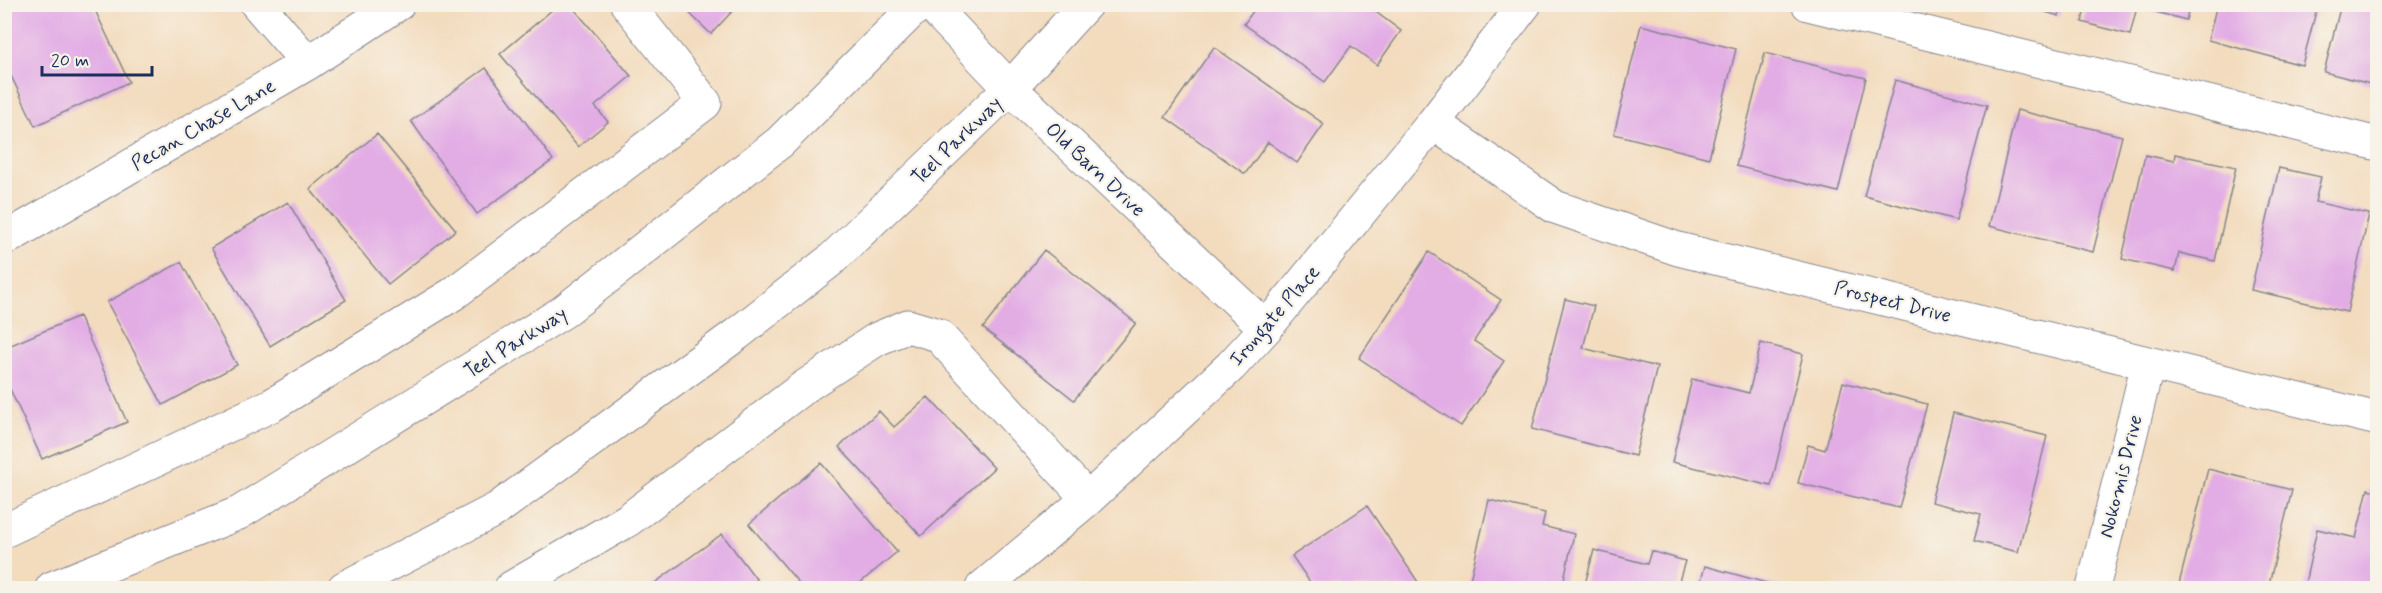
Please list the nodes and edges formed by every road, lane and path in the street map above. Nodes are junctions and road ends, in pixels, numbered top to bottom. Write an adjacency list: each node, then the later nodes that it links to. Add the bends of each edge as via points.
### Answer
1 (257, 4): 9 (street)
2 (398, 4): 9 (street, Pecan Chase Lane)
3 (627, 4): 18 (street, via 705,103 433,307 272,405)
4 (919, 4): 19 (street, Teel Parkway, via 780,142 563,312 239,513)
5 (930, 4): 10 (street, Old Barn Drive)
6 (1086, 4): 10 (street, Teel Parkway)
7 (1525, 4): 11 (street, Irongate Place)
8 (1808, 4): 12 (street)
9 (308, 63): 13 (street, Pecan Chase Lane)
10 (1010, 88): 14 (street, Old Barn Drive); 20 (street, Teel Parkway, via 831,260 737,334 497,509)
11 (1433, 123): 14 (street, Irongate Place); 15 (street, Prospect Drive, via 1555,207 1666,245)
12 (2378, 144)
13 (4, 238)
14 (1266, 328): 17 (street, Irongate Place, via 1231,366)
15 (2148, 363): 16 (street, Prospect Drive); 23 (street, Nokomis Drive)
16 (2378, 419)
17 (1088, 499): 21 (street, via 938,335 908,326 878,339 804,387 628,520); 22 (street, Irongate Place)
18 (4, 531)
19 (52, 588)
20 (344, 588)
21 (511, 588)
22 (982, 588)
23 (2093, 588)

